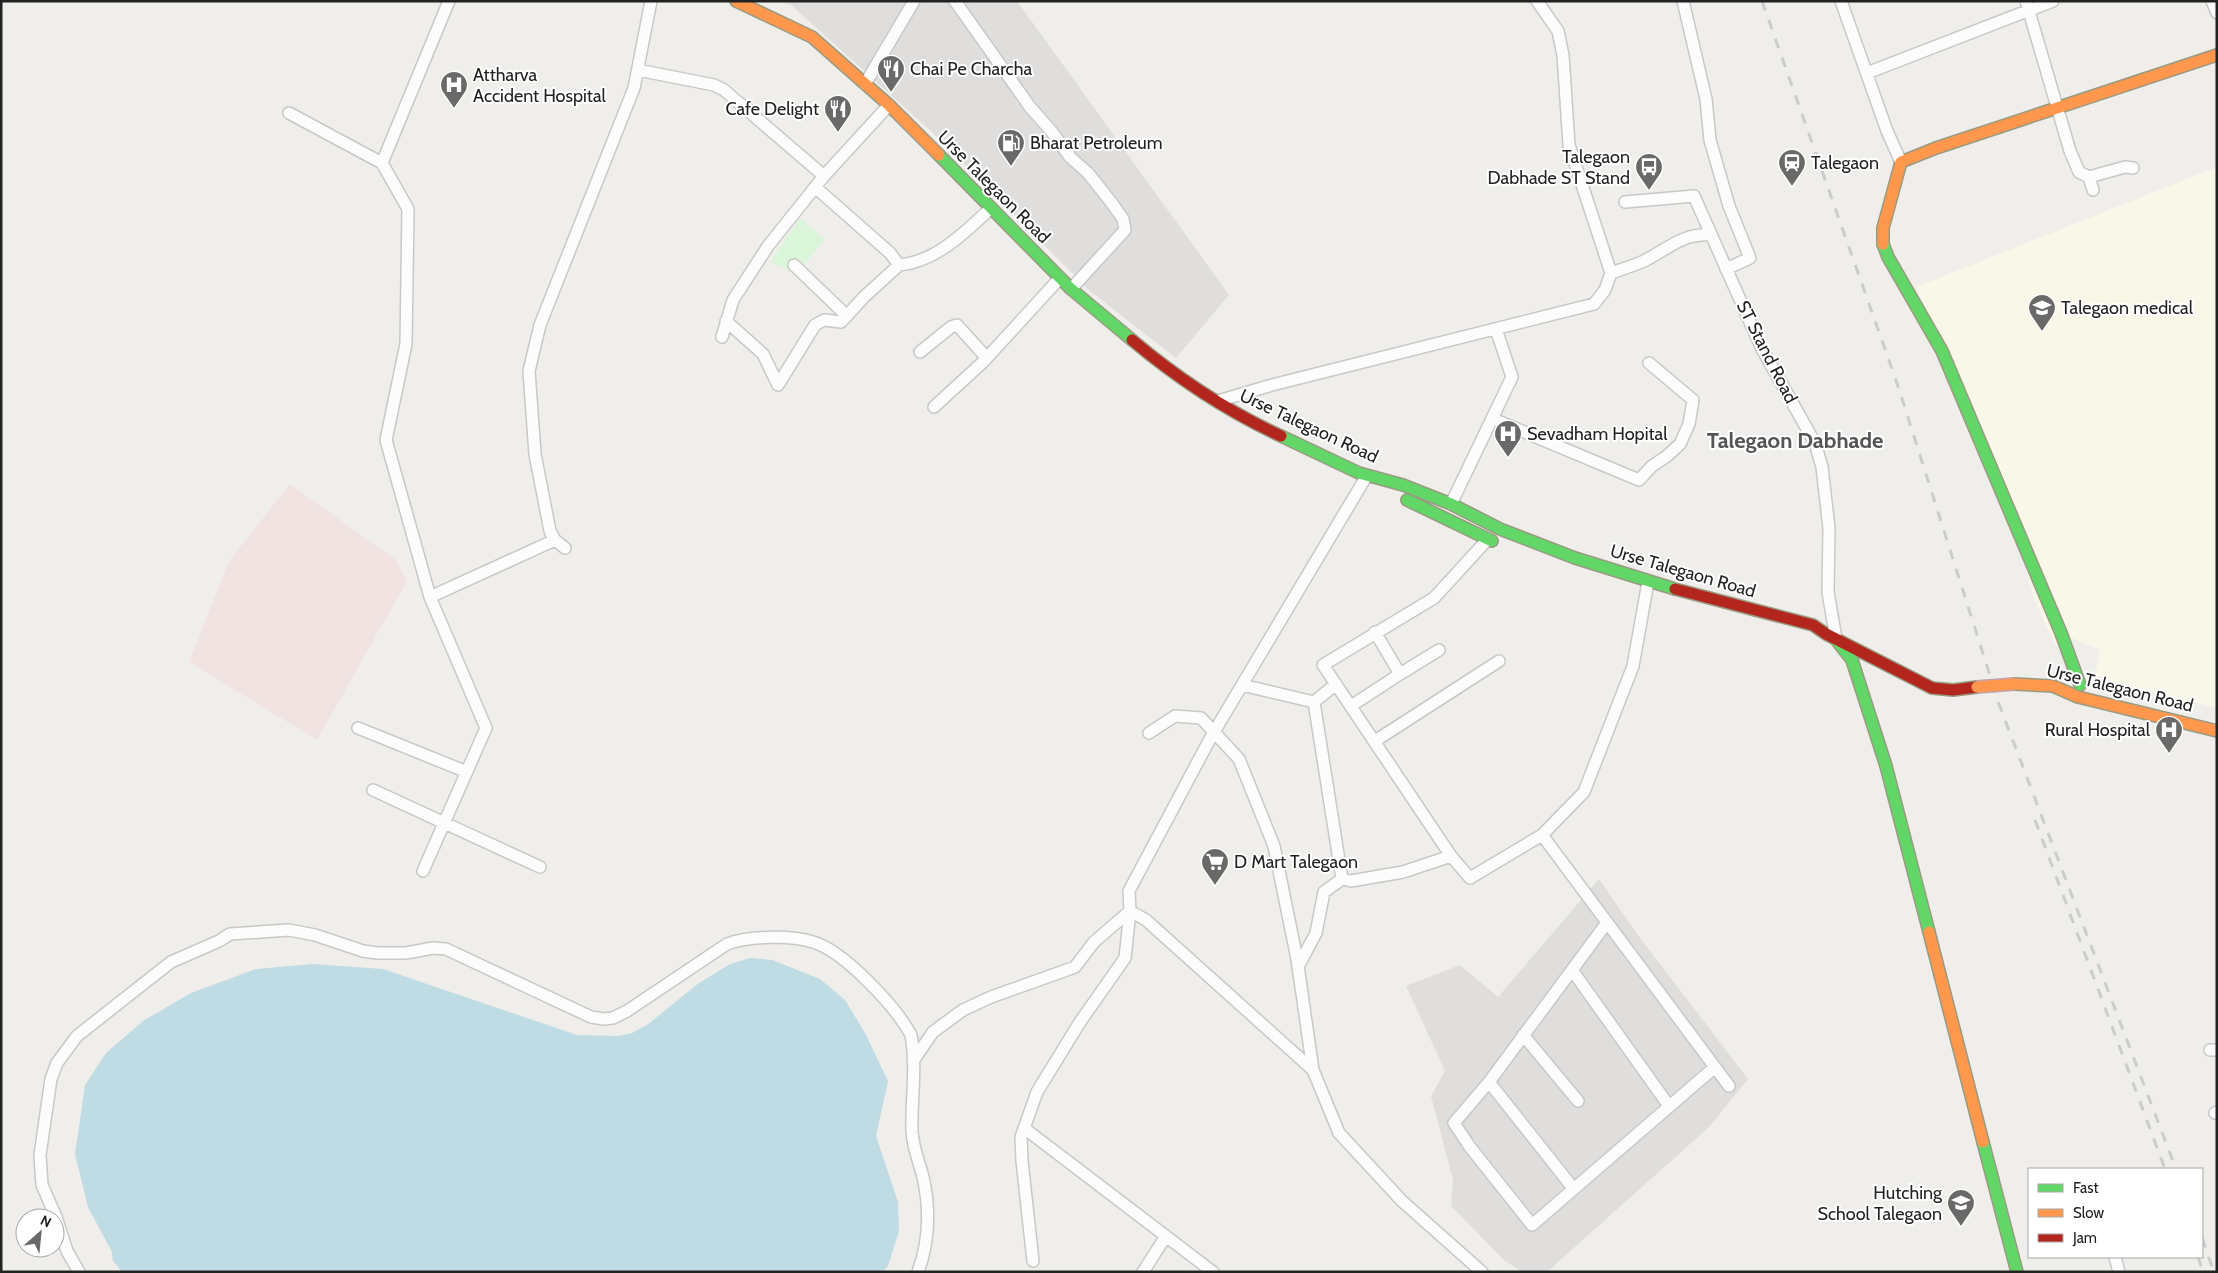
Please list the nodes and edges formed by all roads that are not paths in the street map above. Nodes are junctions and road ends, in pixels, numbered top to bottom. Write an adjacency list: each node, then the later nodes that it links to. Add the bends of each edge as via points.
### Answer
1 (449, 1): 21 (street)
2 (652, 1): 14 (street)
3 (736, 1): 16 (main road, Urse Talegaon Road, via 812,38)
4 (914, 1): 16 (street)
5 (955, 1): 35 (street, via 1030,107 1123,219 1125,230)
6 (1537, 1): 33 (street, via 1558,31 1563,55 1569,145)
7 (1682, 1): 32 (street, via 1706,99 1710,140 1729,206 1750,258)
8 (1840, 1): 15 (street)
9 (2053, 1): 11 (street)
10 (2212, 1): 12 (street)
11 (2028, 6): 15 (street); 18 (street)
12 (2217, 13)
13 (2217, 55): 18 (main road)
14 (638, 70): 23 (street, via 714,85 724,90); 49 (street, via 634,88 540,325 528,370 535,454 550,531)
15 (1867, 73): 20 (street)
16 (864, 84): 17 (main road, Urse Talegaon Road)
17 (889, 106): 23 (street); 28 (main road, Urse Talegaon Road)
18 (2057, 108): 20 (main road); 24 (street, via 2075,164 2079,172)
19 (289, 112): 21 (street)
20 (1901, 162): 65 (main road, via 1884,219 1882,240 1885,249 1942,351 2061,633)
21 (382, 163): 55 (street, via 408,209 406,344 386,440)
22 (2132, 168): 24 (street)
23 (824, 176): 25 (street)
24 (2089, 177): 26 (street)
25 (815, 187): 30 (street); 37 (street, via 744,281 732,300)
26 (2093, 190)
27 (1625, 202): 29 (street, ST Stand Road, via 1694,196)
28 (990, 209): 30 (street, via 960,237 929,256 912,264); 34 (main road, Urse Talegaon Road)
29 (1711, 235): 32 (street, ST Stand Road); 33 (street, via 1685,237 1644,261)
30 (899, 264): 36 (street)
31 (794, 265): 36 (street)
32 (1726, 269): 57 (street, ST Stand Road, via 1762,350 1815,443 1827,510)
33 (1610, 273): 38 (street, via 1605,290 1594,304)
34 (1060, 278): 35 (main road, Urse Talegaon Road); 41 (street)
35 (1071, 289): 43 (main road, Urse Talegaon Road, via 1158,362)
36 (846, 316): 37 (street, via 840,322 824,320 815,325 778,385 763,354)
37 (726, 320): 39 (street)
38 (1496, 329): 43 (street); 45 (street, via 1512,377)
39 (722, 337)
40 (920, 352): 41 (street, via 957,325)
41 (986, 357): 44 (street)
42 (1649, 363): 45 (street, via 1693,400 1689,424 1680,444 1639,480)
43 (1217, 401): 46 (main road, Urse Talegaon Road, via 1255,424)
44 (934, 407)
45 (1493, 418): 47 (street)
46 (1362, 475): 47 (main road, Urse Talegaon Road, via 1403,485); 48 (main road, via 1398,497); 63 (street)
47 (1451, 504): 52 (main road, Urse Talegaon Road, via 1530,541)
48 (1488, 539): 50 (main road); 56 (street, via 1434,598)
49 (555, 540): 51 (street); 55 (street)
50 (1501, 545)
51 (564, 548)
52 (1648, 582): 54 (street); 57 (main road, Urse Talegaon Road, via 1813,625)
53 (1630, 590): 54 (main road)
54 (1651, 596): 77 (street, via 1633,666 1584,792)
55 (430, 597): 74 (street, via 486,728)
56 (1375, 632): 61 (street); 62 (street, via 1322,665)
57 (1831, 637): 58 (main road); 64 (main road, Urse Talegaon Road, bridge, via 1932,688 1953,690 2014,684); 104 (main road, via 1852,660 1886,766)
58 (1812, 639)
59 (1439, 650): 61 (street)
60 (1499, 661): 73 (street)
61 (1400, 674): 67 (street)
62 (1336, 684): 66 (street); 67 (street)
63 (1242, 685): 66 (street); 71 (street)
64 (2053, 686): 65 (main road, Urse Talegaon Road); 70 (main road, Urse Talegaon Road, via 2078,697)
65 (2088, 687): 68 (main road, Urse Talegaon Road)
66 (1314, 702): 81 (street)
67 (1351, 706): 73 (street)
68 (2217, 721)
69 (358, 728): 74 (street)
70 (2217, 731)
71 (1214, 732): 72 (street, via 1201,718 1176,716); 82 (street, via 1129,891); 84 (street, via 1239,759 1274,846)
72 (1149, 733)
73 (1375, 741): 78 (street)
74 (466, 772): 76 (street)
75 (373, 790): 76 (street)
76 (444, 823): 79 (street); 80 (street)
77 (1542, 835): 78 (street, via 1470,878); 83 (street)
78 (1451, 856): 81 (street, via 1403,872 1351,881)
79 (540, 867)
80 (424, 871)
81 (1342, 879): 84 (street, via 1324,892 1316,933)
82 (1130, 911): 87 (street, via 1094,942 1075,967 963,1010 933,1032); 89 (street, via 1146,920); 94 (street, via 1125,958 1036,1092)
83 (1606, 924): 85 (street); 88 (street)
84 (1298, 967): 89 (street)
85 (1572, 970): 86 (street); 93 (street)
86 (1523, 1035): 90 (street); 92 (street)
87 (913, 1061): 99 (street, via 911,1035 879,993 830,950 800,939 754,938 727,944 627,1010 604,1019 573,1010 446,949 377,953 289,930 230,934 171,962 77,1036 57,1063 40,1141 42,1185); 100 (street, via 912,1132 923,1178 928,1228)
88 (1715, 1067): 91 (street); 93 (street)
89 (1313, 1070): 103 (street, via 1339,1133 1402,1201)
90 (1489, 1082): 95 (street); 95 (street, via 1454,1123 1532,1225)
91 (1729, 1086)
92 (1578, 1101)
93 (1669, 1106): 95 (street)
94 (1024, 1128): 96 (street); 98 (street, via 1022,1161)
95 (1574, 1188)
96 (1166, 1236): 101 (street); 102 (street)
97 (2115, 1258): 105 (street)
98 (1033, 1261)
99 (79, 1272)
100 (918, 1272)
101 (1143, 1272)
102 (1213, 1272)
103 (1482, 1272)
104 (2017, 1272)
105 (2119, 1272)

